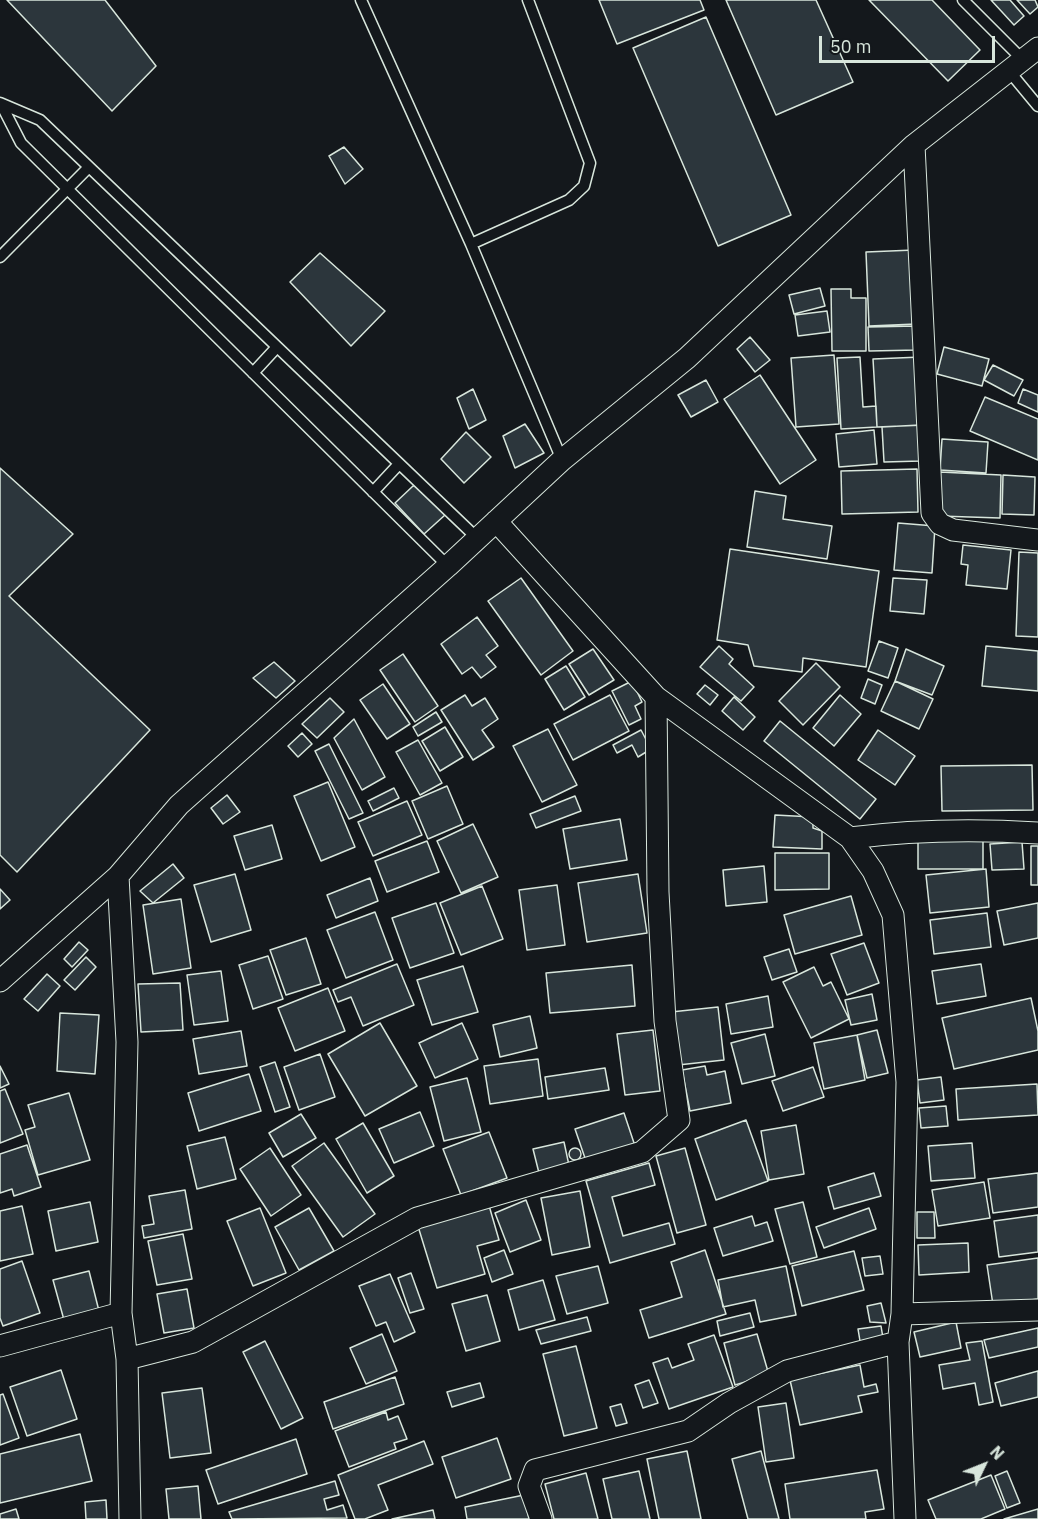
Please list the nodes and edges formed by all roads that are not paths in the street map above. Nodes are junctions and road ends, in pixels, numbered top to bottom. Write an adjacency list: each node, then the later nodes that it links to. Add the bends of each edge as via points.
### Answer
1 (361, 0): 10 (lane)
2 (528, 0): 10 (lane, via 590,163 584,186 569,201)
3 (963, 0): 4 (lane)
4 (1023, 60): 6 (lane); 7 (street)
5 (1, 104): 8 (lane, via 40,120); 9 (lane, via 21,143)
6 (1038, 106)
7 (914, 145): 14 (street, via 687,358); 19 (street, via 932,513 940,524 953,530)
8 (89, 167): 9 (lane); 12 (lane)
9 (67, 189): 11 (lane); 13 (lane)
10 (471, 244): 14 (lane)
11 (0, 257)
12 (277, 346): 13 (lane); 15 (lane)
13 (253, 373): 16 (lane)
14 (562, 460): 17 (street)
15 (399, 464): 16 (lane); 18 (lane)
16 (373, 492): 20 (lane)
17 (496, 521): 18 (street); 21 (street)
18 (478, 539): 20 (street)
19 (1038, 540)
20 (448, 566): 24 (street, via 179,805)
21 (656, 697): 23 (street); 31 (street, via 663,985 679,1120 642,1152 417,1218 193,1342)
22 (1038, 833): 23 (street, via 926,831)
23 (850, 838): 28 (street, via 873,871 893,915 908,1082)
24 (118, 876): 25 (street); 27 (street, via 127,1042)
25 (0, 981)
26 (1038, 1310): 28 (street)
27 (120, 1313): 30 (street); 31 (street)
28 (902, 1314): 29 (street)
29 (898, 1342): 33 (street, via 787,1371 688,1431 535,1470 529,1486); 34 (street)
30 (0, 1346)
31 (127, 1359): 32 (street)
32 (130, 1519)
33 (541, 1519)
34 (906, 1519)

